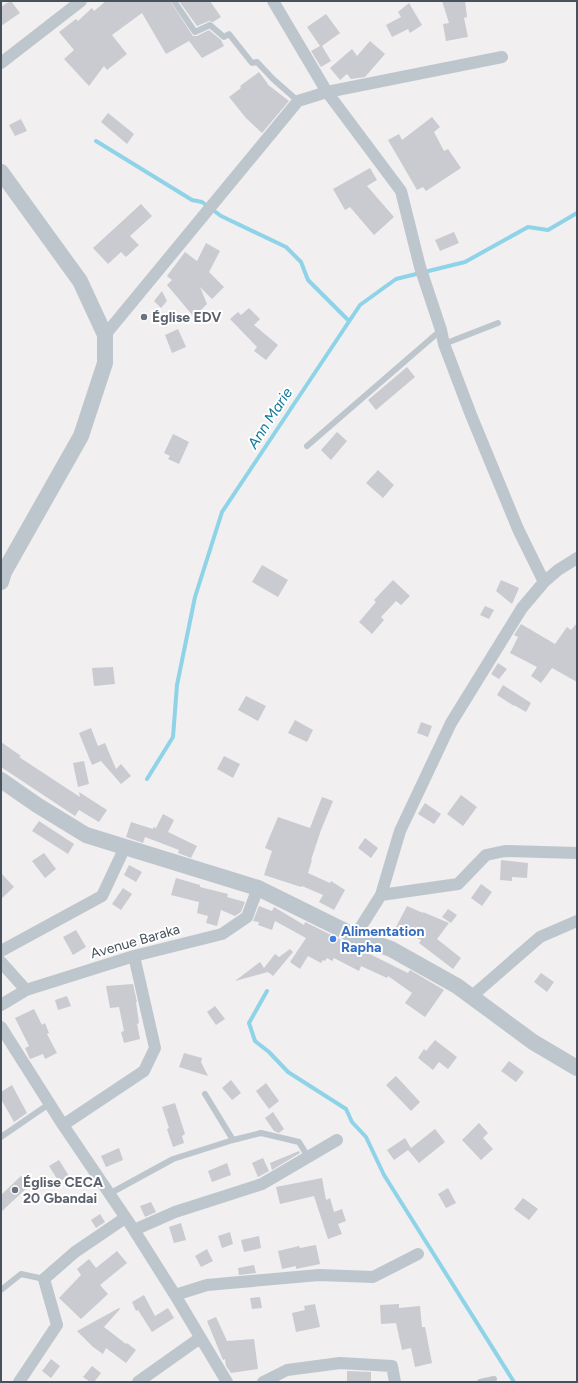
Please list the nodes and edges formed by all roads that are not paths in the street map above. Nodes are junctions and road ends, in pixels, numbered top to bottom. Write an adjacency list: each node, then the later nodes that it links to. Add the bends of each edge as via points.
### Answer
1 (81, 1): 5 (street)
2 (174, 1): 7 (lane, via 195,32 210,25 224,37 229,34 252,63 257,62)
3 (273, 1): 6 (street)
4 (502, 56): 6 (street)
5 (1, 62)
6 (327, 92): 7 (street); 10 (street, via 401,192 420,267)
7 (298, 101): 11 (street)
8 (1, 172): 11 (street, via 80,281)
9 (498, 323): 12 (lane)
10 (441, 330): 12 (street); 13 (lane)
11 (105, 335): 15 (street, via 105,363 81,436 4,572)
12 (444, 344): 16 (street, via 518,529)
13 (307, 446)
14 (577, 558): 16 (street)
15 (1, 582)
16 (544, 582): 21 (street, via 522,608 451,723 400,831)
17 (1, 780): 18 (street, via 86,835)
18 (125, 847): 20 (street); 24 (street, via 102,896)
19 (577, 853): 21 (street, via 505,851 486,855 458,884)
20 (258, 888): 23 (street); 25 (street, Avenue Baraka, via 247,918 222,934)
21 (381, 895): 23 (street)
22 (577, 921): 28 (street, via 540,937)
23 (355, 936): 28 (street, via 392,949 457,986)
24 (1, 951)
25 (134, 956): 27 (street, Avenue Baraka); 34 (street, via 155,1048 144,1071)
26 (1, 962): 27 (street)
27 (26, 990): 29 (street, Avenue Baraka)
28 (471, 997): 31 (street, via 533,1042)
29 (1, 1005)
30 (1, 1027): 33 (street)
31 (577, 1068)
32 (206, 1094): 36 (lane)
33 (49, 1104): 34 (street); 35 (lane)
34 (63, 1125): 39 (street)
35 (1, 1137)
36 (233, 1140): 38 (lane, via 261,1133 299,1142); 39 (lane, via 173,1159)
37 (337, 1140): 38 (street)
38 (308, 1157): 41 (street, via 262,1184 175,1212)
39 (109, 1194): 40 (street)
40 (126, 1218): 41 (street); 43 (street, via 75,1252)
41 (134, 1230): 45 (street)
42 (418, 1254): 45 (street, via 373,1277 319,1274 207,1285)
43 (44, 1279): 44 (lane, via 21,1274); 48 (street, via 56,1325)
44 (1, 1290)
45 (175, 1295): 46 (street)
46 (200, 1338): 49 (street); 50 (street)
47 (494, 1379): 53 (lane)
48 (19, 1382)
49 (138, 1382)
50 (226, 1382)
51 (263, 1382): 52 (street, via 287,1370 340,1364 392,1366)
52 (395, 1382)
53 (480, 1382)

